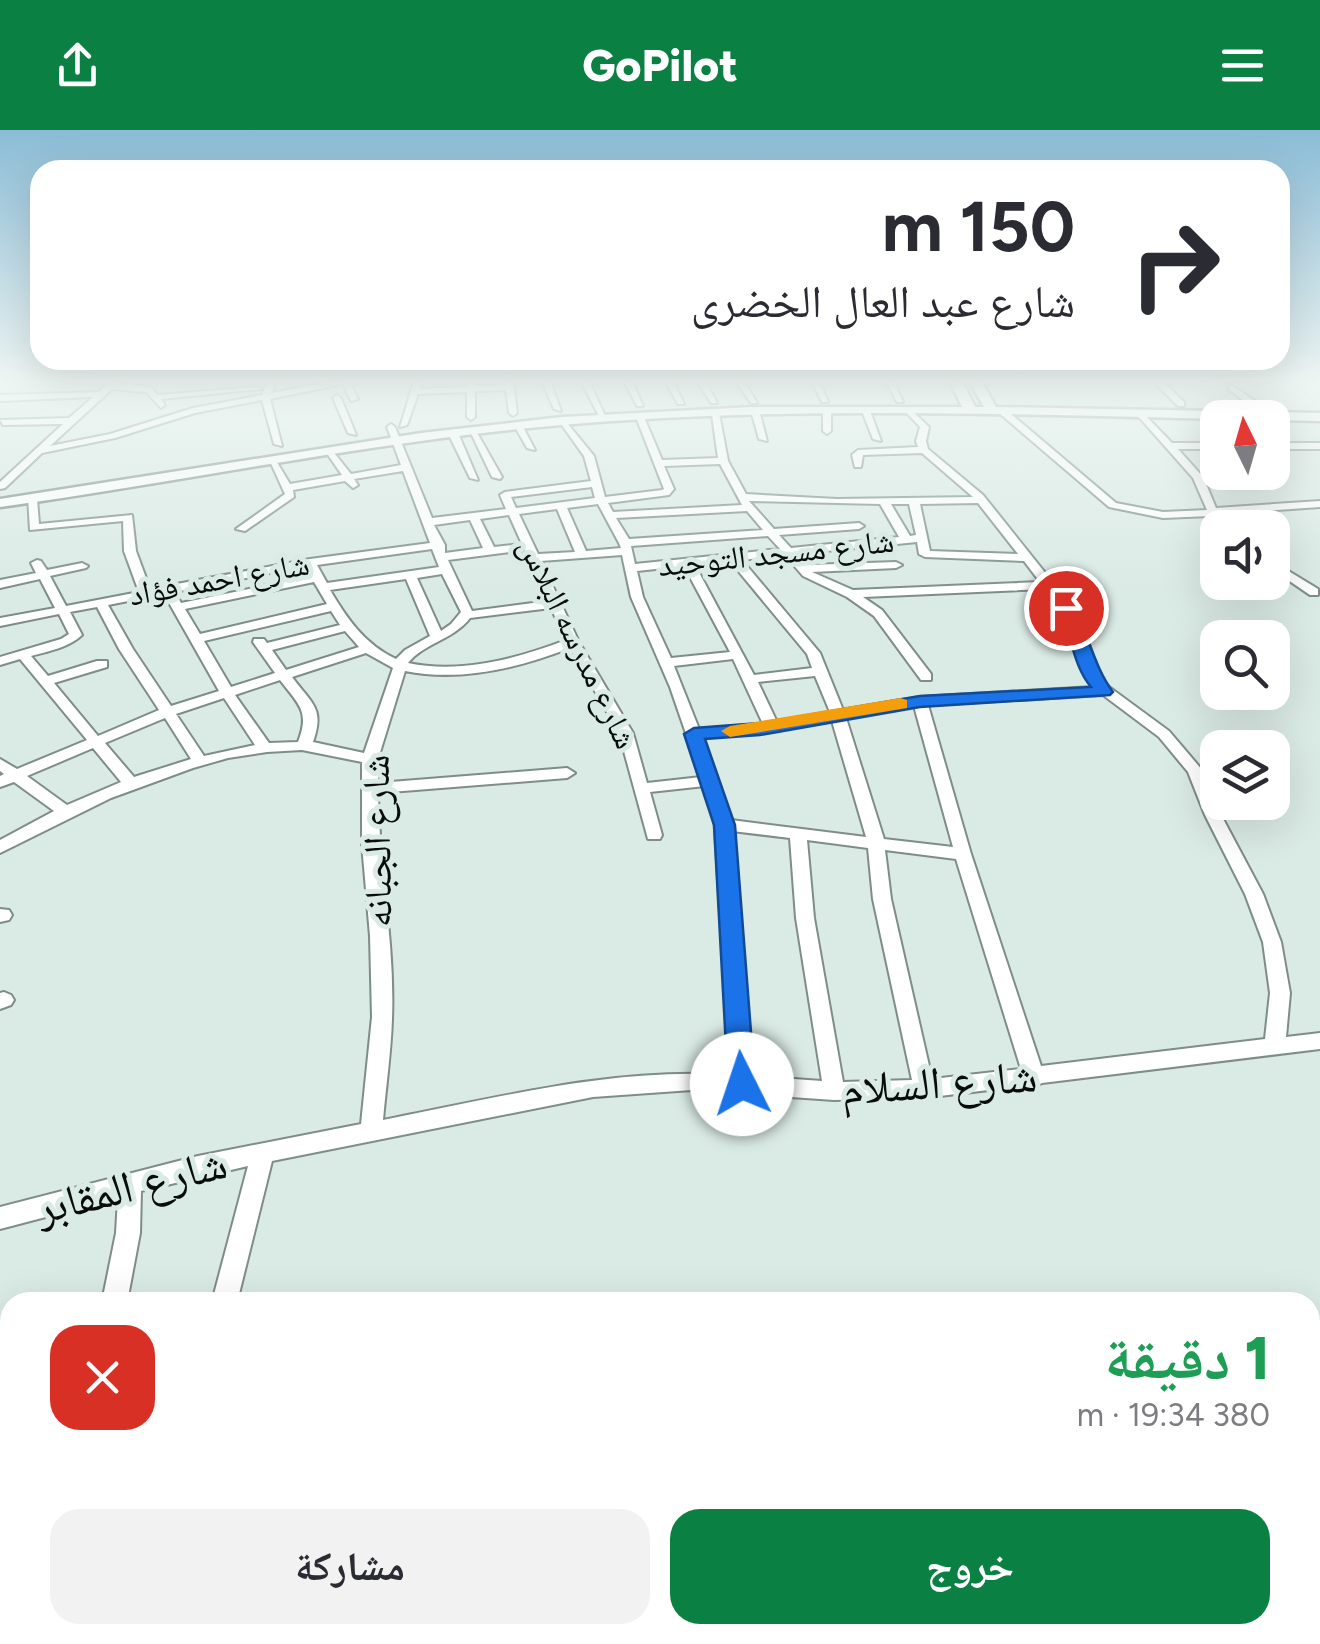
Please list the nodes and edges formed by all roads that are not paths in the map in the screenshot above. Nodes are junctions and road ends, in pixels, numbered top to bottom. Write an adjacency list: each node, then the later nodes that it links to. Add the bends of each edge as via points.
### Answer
1 (39, 451): 24 (street)
2 (230, 452): 15 (street)
3 (331, 452): 16 (street); 23 (street)
4 (403, 452): 19 (street)
5 (462, 452): 21 (street)
6 (484, 452): 20 (street)
7 (586, 452): 26 (street)
8 (657, 452): 17 (street)
9 (722, 452): 14 (street)
10 (871, 452): 18 (street, via 860,452)
11 (926, 452): 29 (street)
12 (1048, 452): 39 (street, via 1113,505 1162,516)
13 (1176, 452): 37 (street, via 1202,484)
14 (723, 460): 17 (street); 27 (street)
15 (164, 462)
16 (272, 462): 25 (street); 28 (street)
17 (661, 463): 26 (street, via 667,492)
18 (858, 465)
19 (407, 467): 23 (street); 42 (street)
20 (496, 477)
21 (475, 478)
22 (30, 482): 24 (street)
23 (352, 482): 25 (street)
24 (0, 486)
25 (287, 488): 44 (street, via 284,503)
26 (599, 491): 33 (street); 36 (street, via 510,491 505,494); 41 (street)
27 (741, 496): 31 (street); 35 (street)
28 (32, 498): 32 (street); 74 (street, via 34,528 128,517 130,551)
29 (982, 500): 30 (street); 58 (street)
30 (914, 501): 31 (street); 46 (street)
31 (884, 502): 47 (street)
32 (0, 503)
33 (560, 504): 36 (street); 54 (street)
34 (1320, 504): 38 (street)
35 (750, 508): 41 (street); 45 (street)
36 (512, 510): 40 (street); 53 (street, شارع مدرسه البلاس)
37 (1212, 510)
38 (1240, 510)
39 (1200, 513)
40 (474, 515): 42 (street); 51 (street)
41 (609, 515): 49 (street)
42 (429, 522): 55 (street)
43 (860, 526): 45 (street)
44 (240, 529)
45 (772, 531): 49 (street); 50 (street)
46 (922, 538): 47 (street, شارع مسجد التوحيد); 57 (street, via 924,552)
47 (906, 539): 48 (street, شارع مسجد التوحيد)
48 (884, 541): 50 (street, شارع مسجد التوحيد); 61 (street)
49 (626, 547): 54 (street); 64 (street)
50 (787, 550): 56 (street, شارع مسجد التوحيد); 66 (street)
51 (490, 551): 53 (street); 55 (street)
52 (392, 552): 55 (street, شارع احمد فؤاد); 59 (street, شارع احمد فؤاد); 63 (street)
53 (533, 552): 54 (street); 80 (street, شارع مدرسه البلاس)
54 (582, 555)
55 (442, 557): 67 (street); 84 (street)
56 (733, 557): 60 (street, شارع مسجد التوحيد); 98 (street)
57 (965, 557): 58 (street); 73 (street)
58 (1027, 558): 71 (street)
59 (310, 562): 69 (street); 72 (street, شارع احمد فؤاد)
60 (688, 563): 64 (street, شارع مسجد التوحيد); 93 (street)
61 (896, 564): 66 (street); 75 (street)
62 (82, 566): 65 (street)
63 (395, 566)
64 (631, 568): 95 (street)
65 (40, 569): 70 (street); 83 (street)
66 (803, 570): 78 (street)
67 (410, 575): 69 (street); 88 (street)
68 (1290, 576): 76 (street)
69 (320, 582): 77 (street); 81 (street)
70 (0, 584)
71 (1049, 586): 73 (street); 104 (street, via 1073,620 1090,675)
72 (167, 588): 74 (street, شارع احمد فؤاد); 82 (street)
73 (984, 588): 75 (street)
74 (145, 592): 79 (street, شارع احمد فؤاد)
75 (909, 592): 78 (street)
76 (1314, 592)
77 (245, 593): 82 (street); 86 (street)
78 (851, 594): 100 (street, via 878,613)
79 (100, 601): 83 (street, شارع احمد فؤاد); 106 (street)
80 (554, 604): 84 (street); 90 (street, شارع مدرسه البلاس)
81 (336, 606): 86 (street); 87 (street)
82 (178, 607): 89 (street)
83 (60, 610): 85 (street, شارع احمد فؤاد); 92 (street, via 74,637)
84 (467, 614): 88 (street)
85 (0, 622)
86 (262, 623): 89 (street)
87 (350, 626): 91 (street); 99 (street, via 261,645)
88 (436, 637): 97 (street)
89 (194, 639): 103 (street)
90 (573, 642): 97 (street, via 494,666); 120 (street, شارع مدرسه البلاس, via 619,718)
91 (368, 648): 97 (street); 99 (street)
92 (23, 655): 94 (street); 102 (street)
93 (738, 655): 95 (street); 101 (street)
94 (0, 661)
95 (666, 662): 109 (street)
96 (102, 664): 102 (street)
97 (400, 666): 113 (street, شارع الجبانه)
98 (822, 671): 101 (street); 107 (street)
99 (282, 673): 103 (street); 111 (street, via 313,716)
100 (926, 677)
101 (750, 680): 108 (street)
102 (44, 682): 110 (street)
103 (226, 692): 106 (street); 112 (street)
104 (1104, 692): 105 (street); 130 (street, via 1151,723 1186,758 1254,894 1277,967)
105 (920, 701): 107 (street); 128 (street)
106 (170, 711): 110 (street); 114 (street)
107 (838, 715): 108 (street); 126 (street)
108 (772, 727): 109 (street)
109 (694, 734): 118 (street)
110 (93, 742): 117 (street); 119 (street)
111 (304, 746): 112 (street); 113 (street)
112 (265, 748): 114 (street)
113 (370, 760): 121 (street, شارع الجبانه)
114 (201, 763): 119 (street)
115 (0, 764): 117 (street)
116 (566, 772): 121 (street)
117 (7, 779): 122 (street)
118 (710, 781): 120 (street); 123 (street)
119 (131, 784): 122 (street)
120 (642, 788): 125 (street, شارع مدرسه البلاس)
121 (370, 789): 135 (street, شارع الجبانه, via 382,1017)
122 (64, 810): 127 (street)
123 (724, 825): 124 (street); 132 (street)
124 (798, 833): 126 (street); 134 (street)
125 (654, 835)
126 (876, 841): 128 (street); 133 (street, via 882,899)
127 (0, 847)
128 (963, 854): 131 (street)
129 (1320, 1041): 130 (street, شارع السلام)
130 (1274, 1045): 131 (street, شارع السلام)
131 (1034, 1078): 133 (street, شارع السلام)
132 (742, 1084): 134 (street, شارع السلام); 135 (street, شارع السلام, via 593,1088)
133 (924, 1089): 134 (street, شارع السلام)
134 (834, 1091)
135 (371, 1130): 136 (street, شارع السلام)
136 (263, 1152): 137 (street, شارع المقابر); 140 (street)
137 (130, 1183): 138 (street, شارع المقابر); 139 (street)
138 (0, 1218)
139 (117, 1292)
140 (228, 1292)

